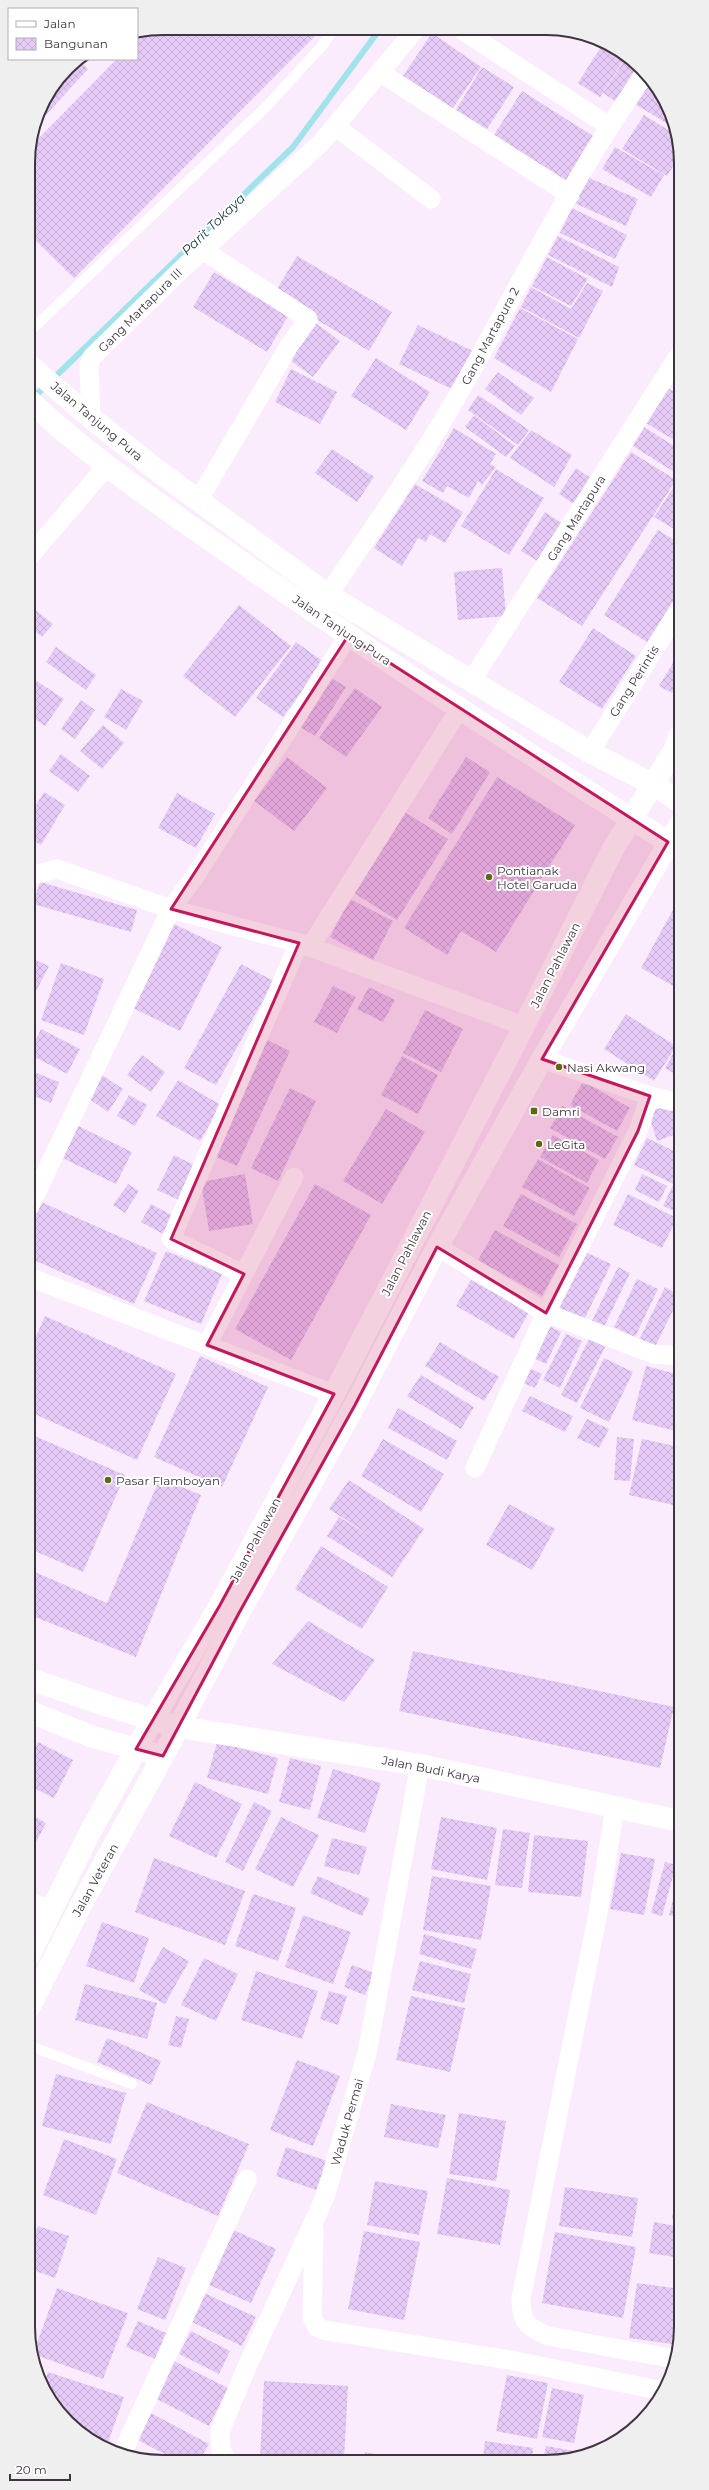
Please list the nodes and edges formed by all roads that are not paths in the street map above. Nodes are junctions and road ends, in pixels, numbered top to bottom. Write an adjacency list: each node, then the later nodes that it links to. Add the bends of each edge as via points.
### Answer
1 (330, 35): 11 (lane, via 266,107)
2 (411, 35): 4 (street, Gang Martapura III)
3 (470, 35): 7 (street)
4 (381, 73): 6 (street, Gang Martapura III); 8 (street)
5 (643, 79): 7 (street, Gang Martapura 2)
6 (335, 126): 9 (street); 10 (street, Gang Martapura III, via 321,143)
7 (609, 126): 8 (street, Gang Martapura 2)
8 (570, 195): 21 (street, Gang Martapura 2, via 545,234 441,423)
9 (431, 199)
10 (203, 250): 15 (street, Gang Martapura III, via 92,357); 19 (street, via 308,319 289,346)
11 (35, 326)
12 (674, 363): 24 (street, Gang Martapura)
13 (35, 370): 15 (main road, Jalan Tanjung Pura)
14 (35, 406): 16 (main road, Jalan Tanjung Pura)
15 (83, 412): 17 (main road, Jalan Tanjung Pura)
16 (107, 466): 18 (main road, Jalan Tanjung Pura); 20 (street)
17 (158, 471): 18 (main road); 19 (main road, Jalan Tanjung Pura)
18 (142, 492): 23 (main road, Jalan Tanjung Pura)
19 (198, 501): 21 (main road, Jalan Tanjung Pura)
20 (35, 549)
21 (328, 595): 24 (main road, Jalan Tanjung Pura)
22 (674, 618): 27 (street, Gang Perintis)
23 (348, 636): 25 (main road, Jalan Tanjung Pura); 34 (street, via 196,875)
24 (472, 680): 27 (main road, Jalan Tanjung Pura)
25 (460, 708): 30 (main road, Jalan Tanjung Pura); 35 (street)
26 (674, 751): 28 (main road, Jalan Pahlawan)
27 (590, 752): 28 (main road, Jalan Tanjung Pura)
28 (652, 784): 29 (main road, Jalan Tanjung Pura); 30 (main road, Jalan Pahlawan)
29 (674, 799)
30 (630, 819): 31 (main road, Jalan Tanjung Pura); 36 (main road, Jalan Pahlawan)
31 (674, 839)
32 (674, 841): 37 (main road, Jalan Pahlawan)
33 (35, 873): 34 (street, via 57,869)
34 (171, 909): 35 (street); 41 (street)
35 (304, 945): 36 (street); 43 (street, via 171,1239)
36 (524, 1026): 48 (main road, Jalan Pahlawan)
37 (542, 1059): 38 (street); 42 (main road, Jalan Pahlawan)
38 (650, 1096): 39 (street); 45 (street, via 638,1131)
39 (674, 1102)
40 (294, 1177): 43 (street)
41 (35, 1195)
42 (438, 1247): 45 (street); 53 (main road, Jalan Pahlawan)
43 (244, 1274): 46 (street)
44 (35, 1279): 46 (street)
45 (546, 1313): 47 (street, via 653,1354); 49 (street)
46 (207, 1345): 48 (street)
47 (674, 1356)
48 (334, 1394): 52 (main road, Jalan Pahlawan, via 220,1605)
49 (475, 1468)
50 (35, 1681): 52 (main road, Jalan Budi Karya)
51 (35, 1714): 54 (main road, via 93,1737)
52 (153, 1719): 53 (main road, Jalan Budi Karya); 54 (main road, Jalan Pahlawan)
53 (179, 1727): 55 (main road, Jalan Pahlawan); 56 (main road, Jalan Budi Karya)
54 (136, 1749): 55 (main road); 60 (main road, Jalan Veteran, via 89,1834)
55 (163, 1756): 62 (main road, Jalan Veteran, via 80,1907)
56 (420, 1765): 57 (main road, Jalan Budi Karya); 66 (street, Waduk Permai, via 367,2053 325,2197)
57 (616, 1808): 58 (main road, Jalan Budi Karya); 67 (street, via 598,1913 521,2299 521,2312 526,2323 548,2336)
58 (674, 1820)
59 (35, 1904): 60 (street)
60 (52, 1910): 61 (main road, Jalan Veteran)
61 (35, 1944)
62 (35, 1996)
63 (35, 2048): 64 (lane)
64 (132, 2084)
65 (247, 2179): 69 (street)
66 (314, 2222): 68 (street, via 312,2317 320,2329 515,2361); 70 (street, Waduk Permai, via 220,2431)
67 (670, 2358)
68 (658, 2390)
69 (124, 2449)
70 (224, 2455)

